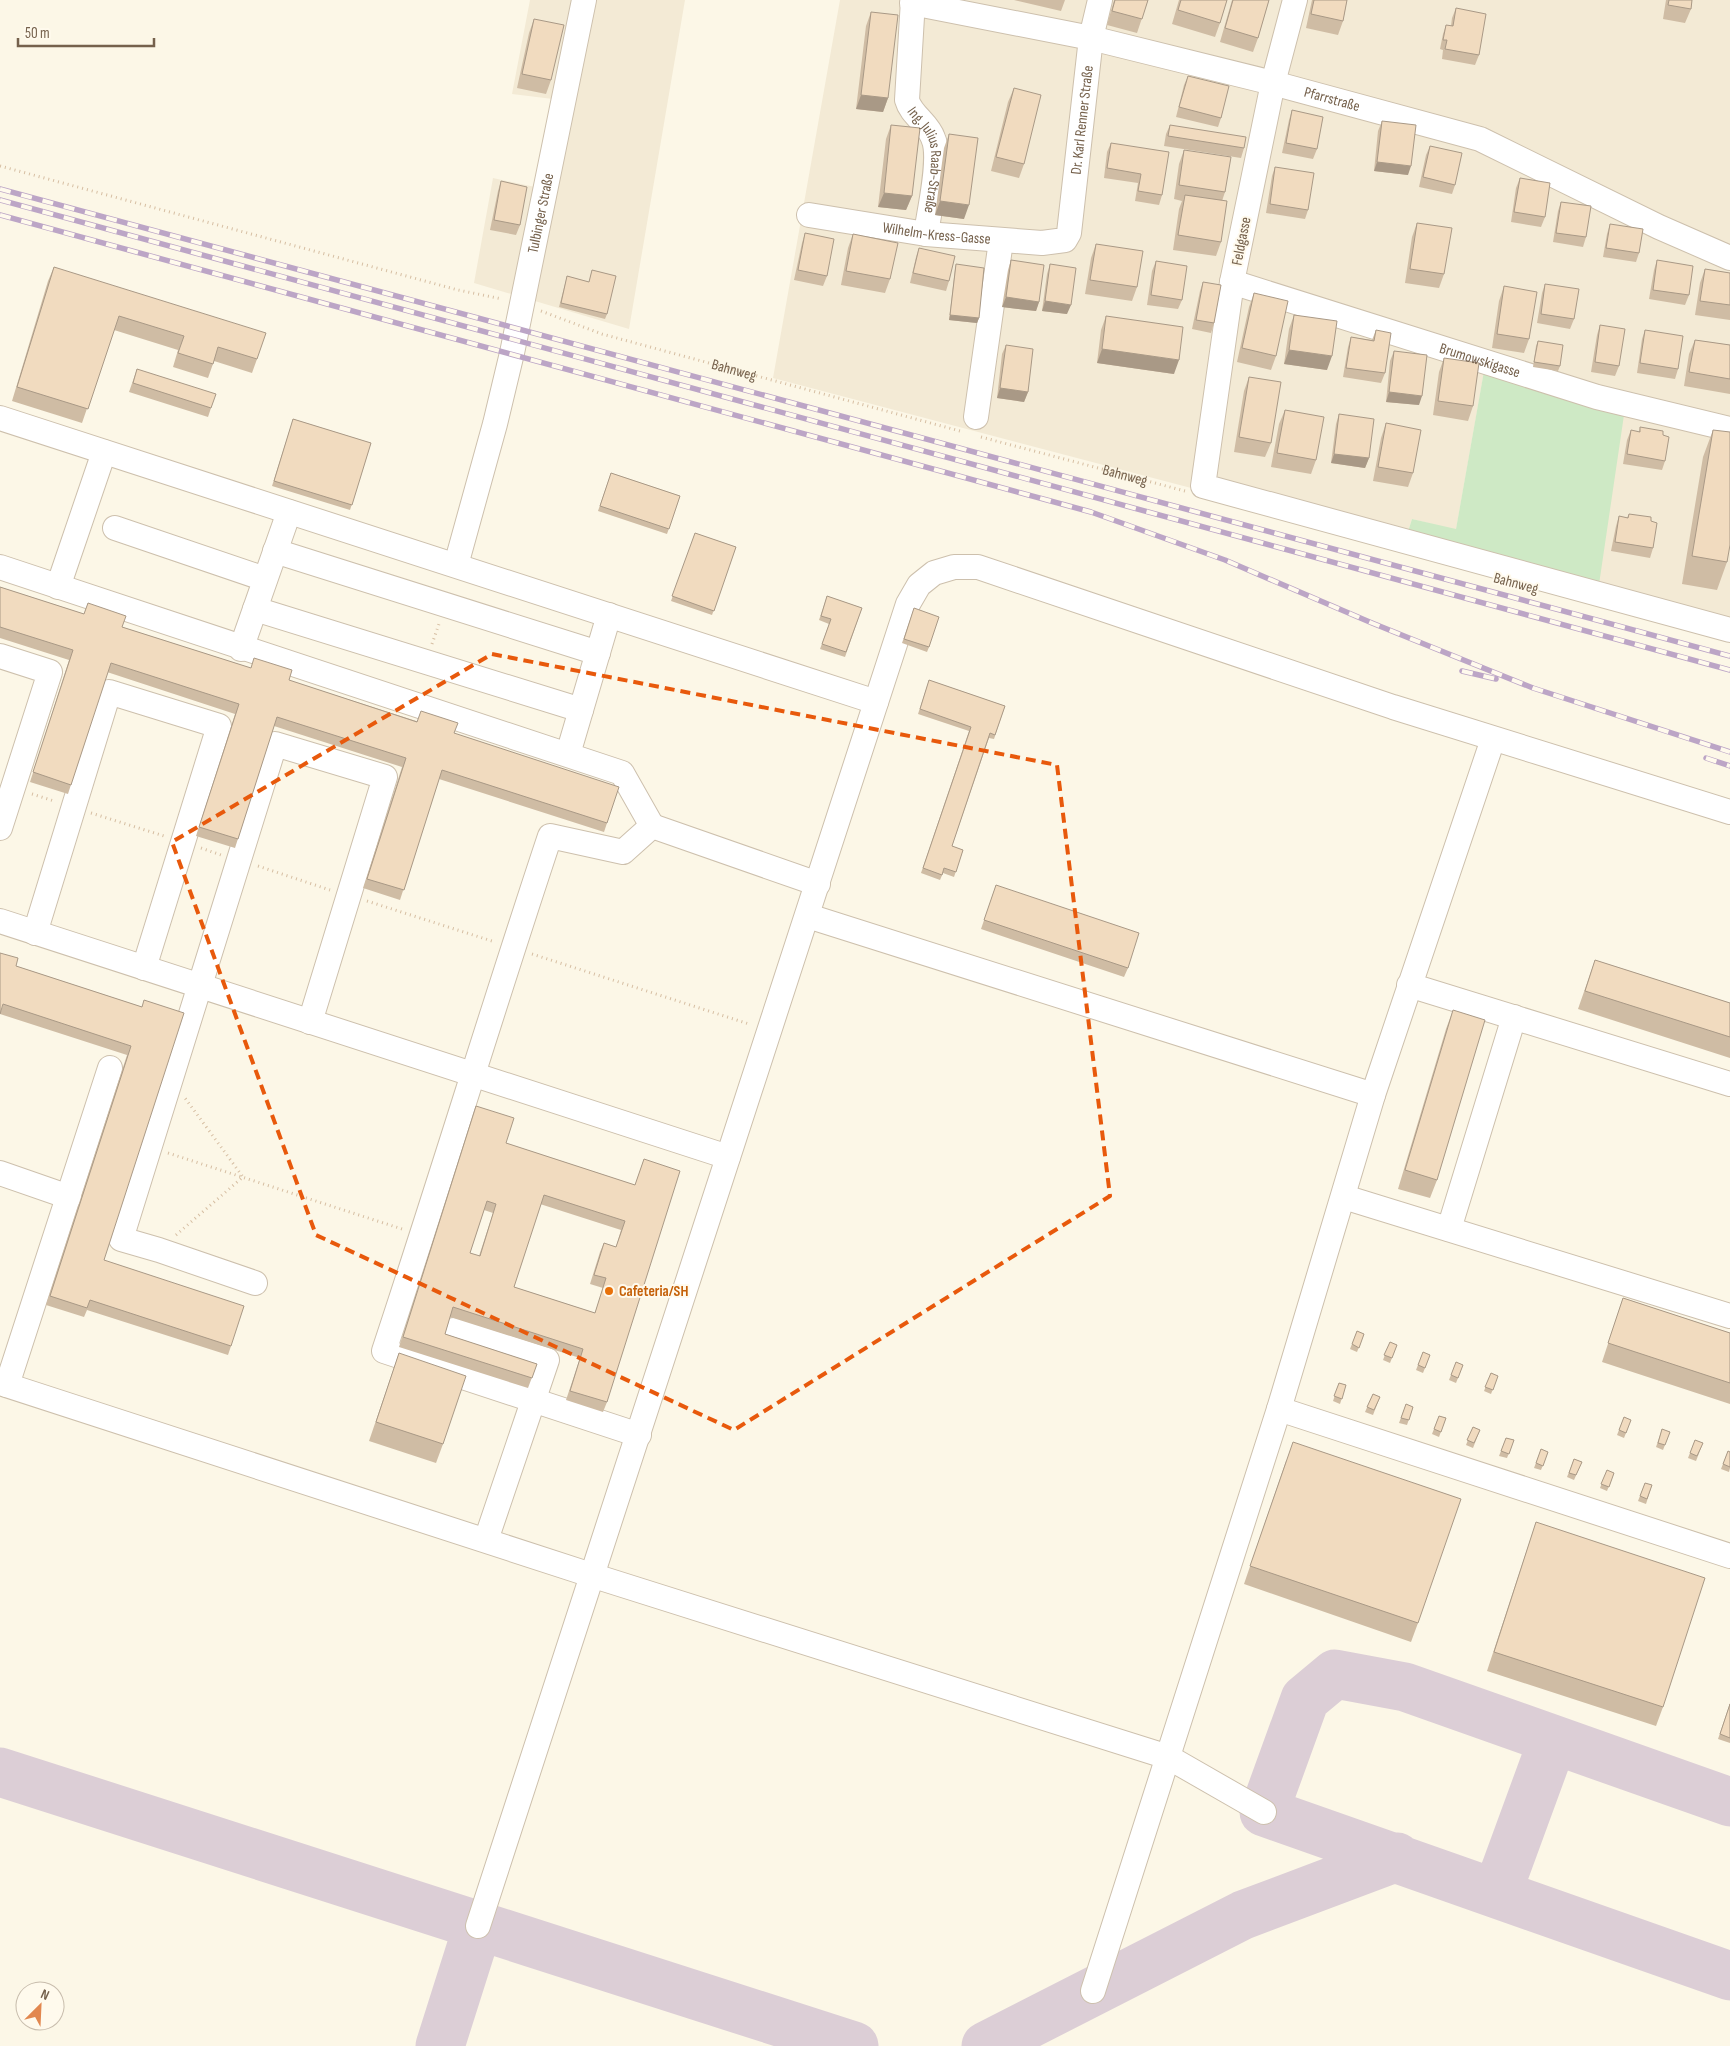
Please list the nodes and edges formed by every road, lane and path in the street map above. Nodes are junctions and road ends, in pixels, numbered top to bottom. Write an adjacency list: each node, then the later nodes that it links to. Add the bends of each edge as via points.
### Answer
1 (584, 0): 14 (street, Tulbinger Straße)
2 (1100, 0): 5 (street, Dr. Karl Renner Straße)
3 (1295, 0): 6 (street, Feldgasse)
4 (912, 1): 5 (street, Pfarrstraße); 9 (street, Ing. Julius Raab-Straße, via 907,100 908,106 930,132 937,152)
5 (1091, 38): 6 (street, Pfarrstraße); 10 (street, Dr. Karl Renner Straße, via 1069,233)
6 (1273, 83): 12 (street, Pfarrstraße, via 1480,139 1658,227); 13 (street, Feldgasse)
7 (0, 166): 14 (path, Bahnweg, via 458,290)
8 (809, 215): 9 (street, Wilhelm-Kress-Gasse)
9 (926, 234): 11 (street, Wilhelm-Kress-Gasse)
10 (1065, 240): 11 (street, Wilhelm-Kress-Gasse, via 1042,244)
11 (1001, 241): 16 (street)
12 (1730, 258)
13 (1232, 282): 17 (street, Brumowskigasse, via 1597,396); 19 (street, Feldgasse)
14 (522, 303): 16 (path, Bahnweg, via 602,334); 23 (street, Tulbinger Straße, via 495,424)
15 (0, 418): 18 (street)
16 (973, 428): 19 (path, Bahnweg)
17 (1730, 429)
18 (104, 452): 20 (street); 26 (street)
19 (1198, 490): 30 (street, Bahnweg)
20 (289, 512): 22 (street); 23 (street)
21 (115, 528): 25 (street)
22 (275, 551): 25 (street); 27 (street)
23 (456, 565): 29 (street)
24 (0, 567): 26 (street)
25 (265, 578): 28 (street)
26 (58, 587): 31 (street)
27 (445, 604): 32 (street); 34 (path)
28 (255, 608): 31 (street); 34 (street)
29 (609, 615): 32 (street); 35 (street)
30 (1730, 630)
31 (241, 649): 38 (street)
32 (598, 653): 36 (street)
33 (0, 656): 39 (street, via 50,672)
34 (426, 662): 36 (street)
35 (876, 702): 37 (street, via 908,604 919,585 934,573 954,567 978,567); 46 (street)
36 (581, 710): 38 (street)
37 (1493, 739): 41 (street); 53 (street)
38 (568, 754): 42 (street, via 622,773)
39 (13, 788): 40 (path); 43 (street)
40 (74, 808): 44 (path); 44 (street, via 109,692 218,726); 50 (street)
41 (1730, 812)
42 (652, 826): 46 (street); 51 (street, via 623,852 550,836)
43 (0, 828)
44 (183, 842): 45 (path); 52 (street)
45 (240, 861): 47 (path); 47 (street, via 275,744 385,777); 54 (street)
46 (818, 884): 48 (street)
47 (348, 896): 51 (path); 56 (street)
48 (808, 916): 57 (street); 62 (street)
49 (0, 921): 50 (street)
50 (35, 933): 52 (street)
51 (513, 948): 57 (path); 59 (street)
52 (144, 968): 54 (street)
53 (1409, 985): 55 (street); 62 (street)
54 (201, 987): 56 (street); 60 (street)
55 (1514, 1017): 61 (street); 69 (street)
56 (310, 1022): 59 (street)
57 (771, 1031): 64 (street)
58 (110, 1068): 67 (street)
59 (474, 1075): 64 (street); 70 (street)
60 (172, 1079): 63 (street); 66 (path)
61 (1730, 1084)
62 (1373, 1095): 68 (street)
63 (150, 1147): 66 (path); 71 (street, via 121,1239)
64 (728, 1157): 78 (street)
65 (0, 1173): 67 (street)
66 (243, 1177): 70 (path); 71 (path)
67 (69, 1197): 75 (street)
68 (1344, 1197): 69 (street); 77 (street)
69 (1449, 1230): 73 (street)
70 (422, 1236): 76 (street, via 384,1351)
71 (159, 1250): 72 (street)
72 (255, 1283)
73 (1730, 1316)
74 (454, 1330): 76 (street, via 547,1360)
75 (3, 1384): 79 (street)
76 (534, 1399): 78 (street); 79 (street)
77 (1279, 1408): 80 (street); 82 (street)
78 (639, 1435): 81 (street)
79 (486, 1540): 81 (street)
80 (1730, 1556)
81 (592, 1575): 82 (street); 84 (street)
82 (1168, 1756): 83 (street); 85 (street)
83 (1264, 1812)
84 (478, 1926)
85 (1094, 1991)

